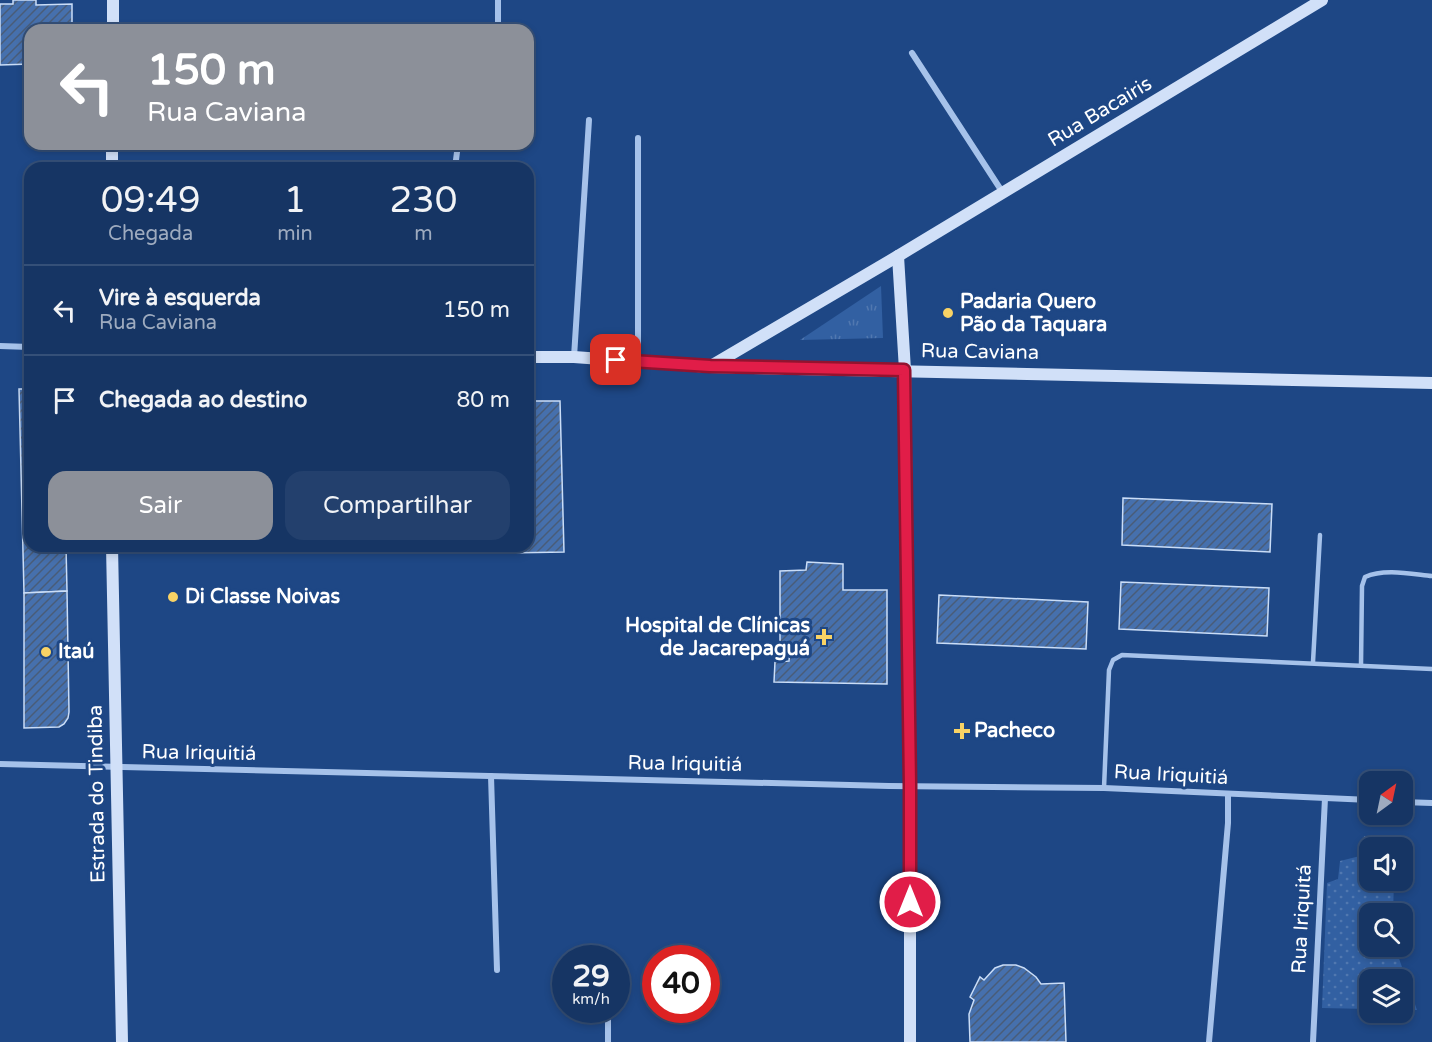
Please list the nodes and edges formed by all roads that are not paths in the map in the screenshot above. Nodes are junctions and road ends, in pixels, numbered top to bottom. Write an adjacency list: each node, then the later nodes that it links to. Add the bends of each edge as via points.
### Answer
1 (113, 0): 4 (street)
2 (498, 0): 5 (street)
3 (1322, 0): 9 (street, Rua Bacairis)
4 (112, 24)
5 (498, 24)
6 (912, 53): 9 (street)
7 (589, 120): 14 (street)
8 (638, 138): 15 (street)
9 (1003, 193): 10 (street, Rua Bacairis)
10 (898, 256): 16 (street, Rua Bacairis); 17 (street)
11 (0, 346): 12 (street)
12 (24, 347)
13 (534, 357): 14 (street, Rua Caviana)
14 (574, 357): 15 (street, Rua Caviana)
15 (638, 362): 16 (street, Rua Caviana)
16 (710, 366): 17 (street, Rua Caviana)
17 (904, 370): 18 (street, Rua Caviana); 28 (street)
18 (1432, 383)
19 (1320, 536): 22 (lane)
20 (112, 552): 26 (street, Estrada do Tindiba)
21 (1432, 576): 23 (lane, via 1382,573 1365,578)
22 (1313, 662): 23 (lane); 29 (lane, via 1134,654 1113,660 1109,670)
23 (1361, 665): 24 (lane)
24 (1432, 669)
25 (0, 765): 26 (street, Rua Iriquitiá)
26 (115, 767): 27 (street, Rua Iriquitiá); 37 (street, Estrada do Tindiba)
27 (491, 776): 28 (street, Rua Iriquitiá); 35 (street)
28 (910, 785): 29 (street, Rua Iriquitiá); 39 (street)
29 (1104, 788): 30 (street, Rua Iriquitiá)
30 (1228, 794): 31 (street, Rua Iriquitiá); 40 (street)
31 (1324, 798): 32 (street, Rua Iriquitiá); 41 (street, Rua Iriquitá)
32 (1359, 800)
33 (1413, 802): 34 (street)
34 (1432, 803)
35 (497, 970)
36 (608, 1023): 38 (street)
37 (122, 1042)
38 (608, 1042)
39 (910, 1042)
40 (1209, 1042)
41 (1313, 1042)

